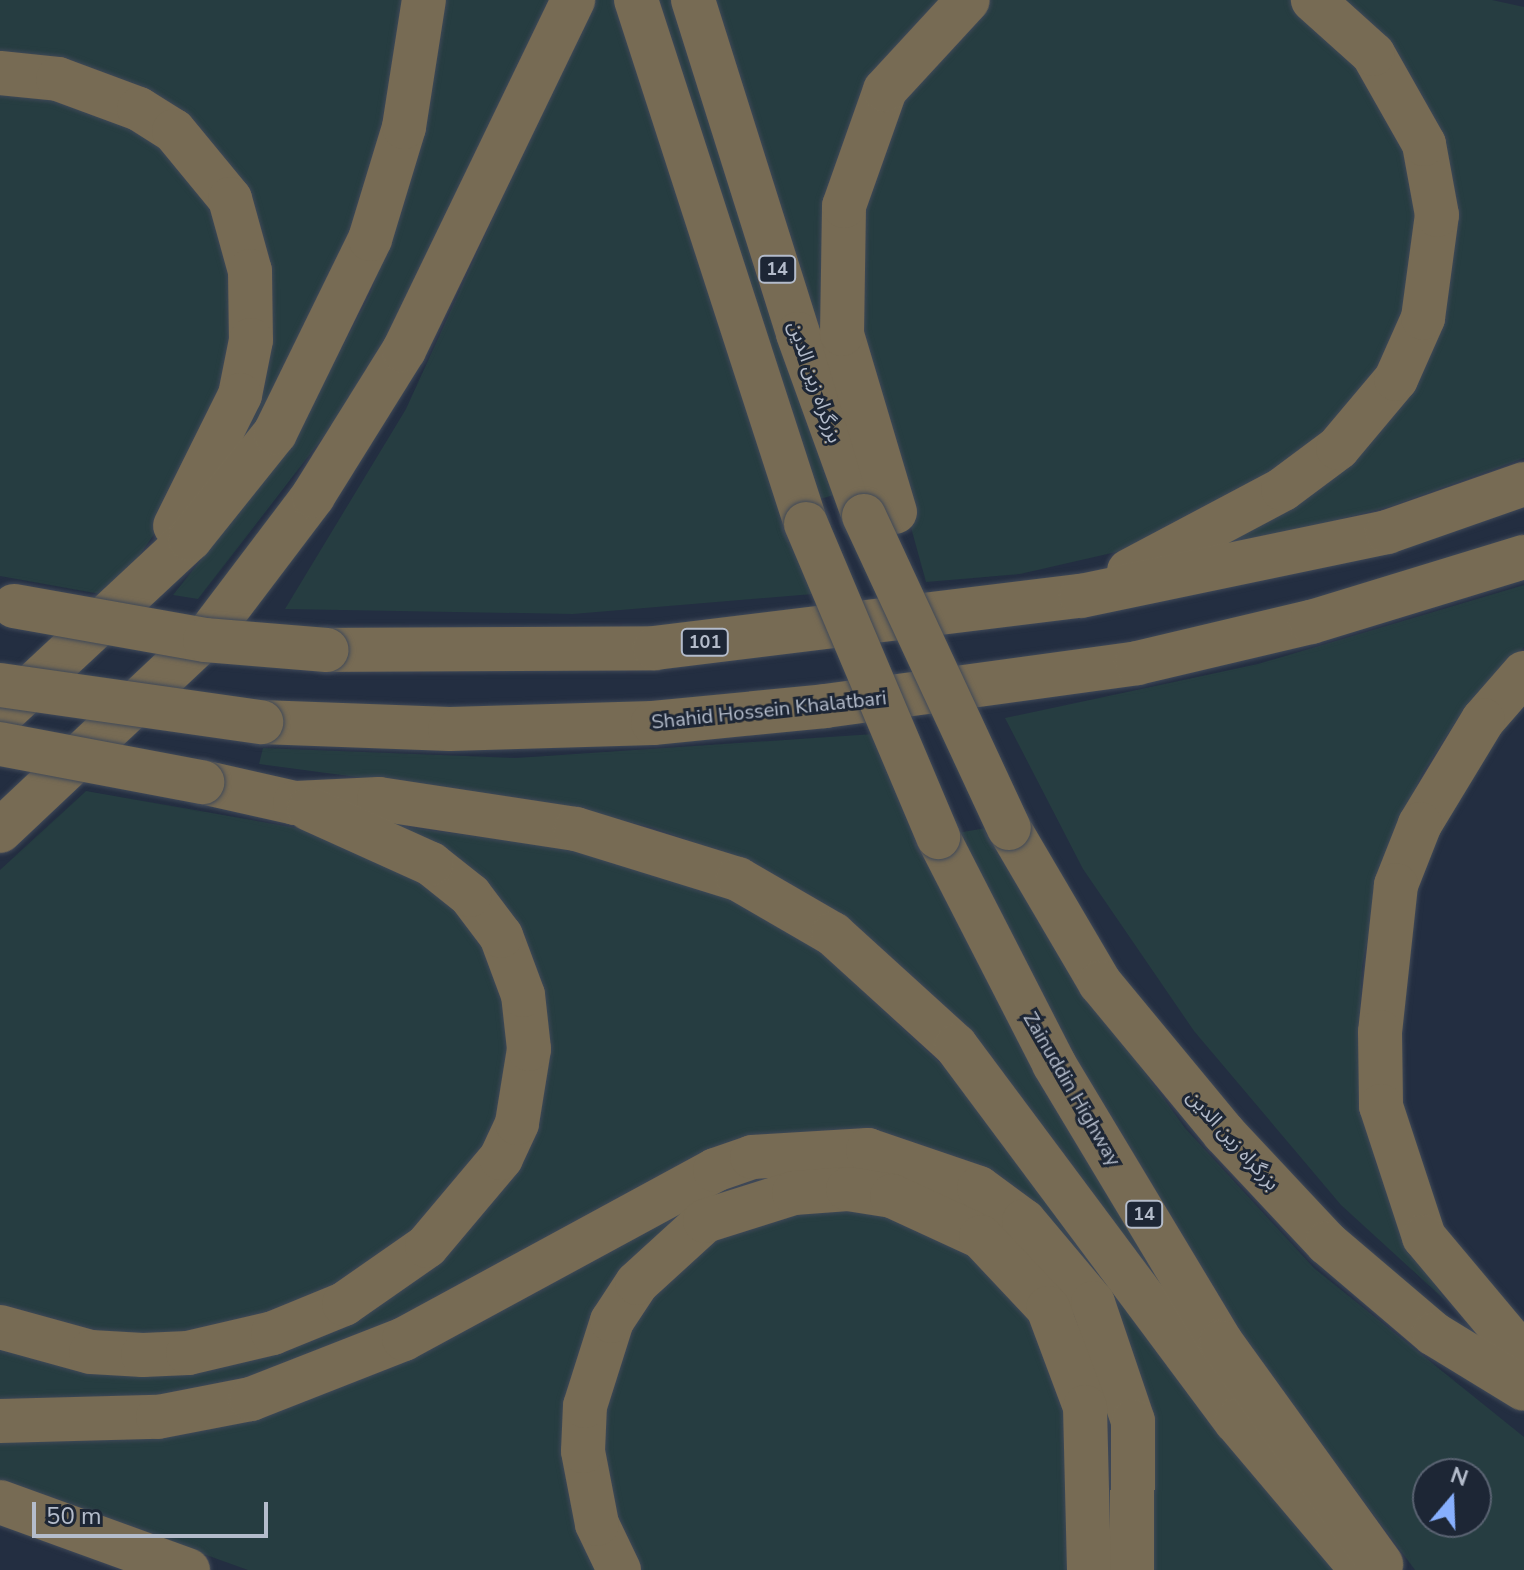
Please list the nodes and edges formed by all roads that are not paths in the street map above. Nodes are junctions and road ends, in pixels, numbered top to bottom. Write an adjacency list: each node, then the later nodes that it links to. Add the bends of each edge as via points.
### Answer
1 (424, 0): 11 (highway, via 392,175 325,342 243,477)
2 (573, 0): 19 (highway, via 404,350 313,496 208,635)
3 (636, 0): 30 (highway, Zainuddin Highway / 14, bridge, via 663,100 806,524 938,837 1054,1064 1221,1342)
4 (968, 0): 9 (highway, via 885,90 844,206 842,334)
5 (1313, 0): 12 (highway, via 1373,54 1424,144 1436,245 1411,349 1380,401 1313,469)
6 (696, 10): 9 (highway, بزرگراه زین الدین / 14)
7 (0, 73): 11 (highway, via 97,89 174,131 230,199 245,245 251,340 240,395 215,455)
8 (1524, 484): 12 (highway, 101, via 1387,532)
9 (880, 514): 22 (highway, بزرگراه زین الدین, bridge, via 927,604 929,664 1009,828 1100,983 1224,1133 1327,1243 1398,1304)
10 (1524, 557): 15 (highway, Shahid Hossein Khalatbari, bridge, via 1311,622 1137,663 840,704 609,724 352,729 261,722)
11 (140, 587): 16 (highway)
12 (1081, 596): 13 (highway, 101, bridge, via 655,648 327,650 205,640)
13 (7, 602)
14 (1524, 673): 21 (highway, via 1483,720 1420,824 1396,885 1380,1032 1381,1106 1424,1237)
15 (0, 685)
16 (0, 716)
17 (0, 744): 18 (highway, bridge)
18 (295, 803): 20 (highway, via 431,864 470,895 501,936 523,995 529,1049 517,1123 501,1158 427,1246 344,1304 273,1333 188,1353 143,1355 91,1352); 29 (highway, via 379,799 576,829 738,879 833,934 956,1046 1236,1421)
19 (1, 831)
20 (0, 1327)
21 (1524, 1356)
22 (1524, 1389)
23 (0, 1421): 28 (highway, via 158,1417 251,1399 404,1339 715,1170 752,1157 868,1150 979,1188 1024,1221 1093,1303 1133,1421)
24 (0, 1502): 25 (highway)
25 (188, 1570)
26 (619, 1570): 27 (highway, via 597,1524 583,1451 585,1406 612,1321 637,1283 705,1221 794,1193 848,1189 892,1196 981,1237 1048,1308 1085,1407)
27 (1089, 1570)
28 (1132, 1570)
29 (1362, 1570)
30 (1384, 1570)

